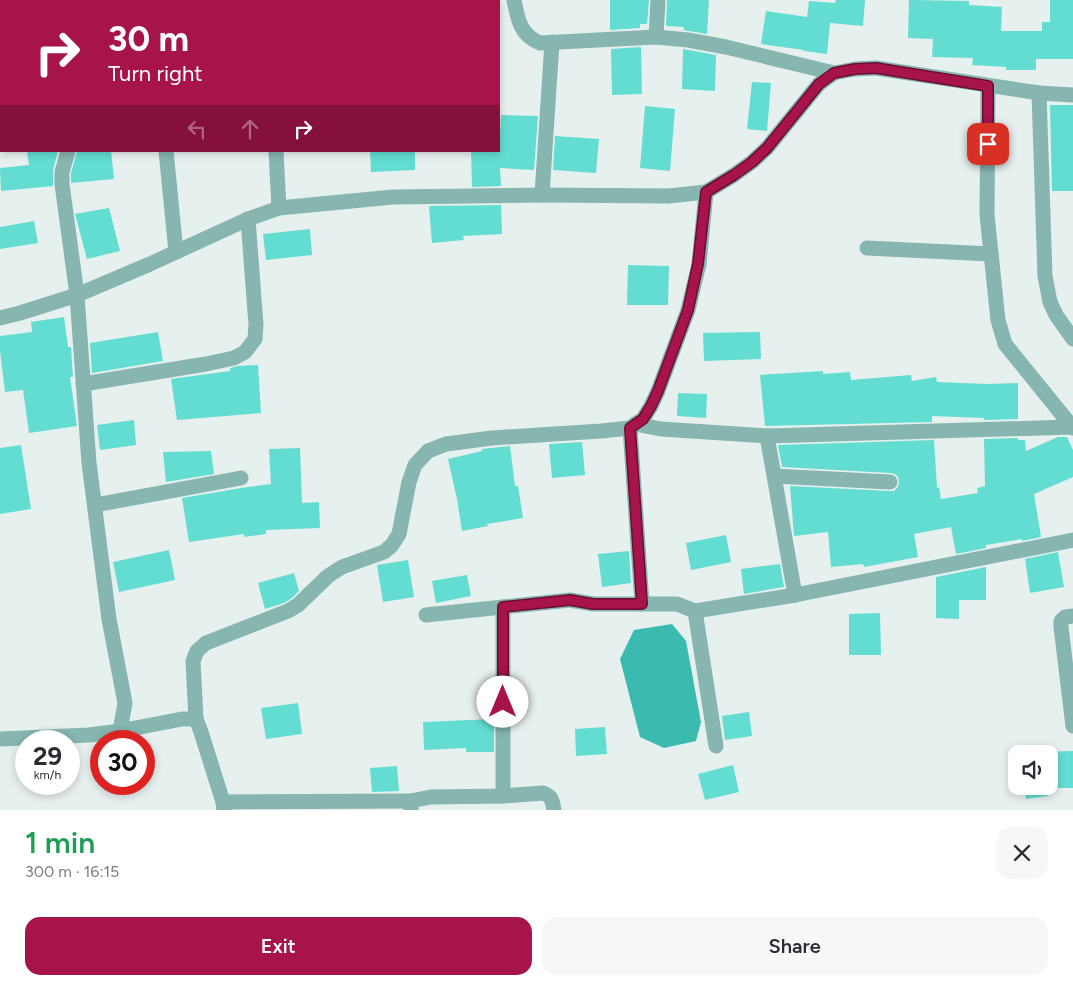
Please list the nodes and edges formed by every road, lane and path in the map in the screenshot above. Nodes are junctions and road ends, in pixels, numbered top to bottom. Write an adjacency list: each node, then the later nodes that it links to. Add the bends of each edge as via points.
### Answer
1 (514, 0): 4 (street, via 522,29 531,39 540,43)
2 (658, 0): 3 (street)
3 (656, 37): 4 (street); 5 (street, via 726,47)
4 (552, 42): 13 (street)
5 (834, 73): 6 (street, via 876,68); 12 (street, via 819,84 752,162)
6 (988, 86): 7 (street); 18 (street, via 987,215)
7 (1039, 93): 8 (street); 21 (street, via 1045,276 1050,302)
8 (1073, 95)
9 (68, 152): 19 (street, via 62,184)
10 (166, 152): 17 (street)
11 (276, 152): 14 (street)
12 (706, 192): 13 (street, via 668,196); 23 (street, via 698,264 688,310 651,406 643,419)
13 (542, 195): 14 (street, via 393,197)
14 (279, 208): 15 (street)
15 (248, 219): 17 (street); 22 (street, via 256,325 255,339 245,352 206,364)
16 (867, 248): 18 (street)
17 (176, 252): 19 (street)
18 (991, 254): 24 (street, via 998,320 1005,344)
19 (77, 295): 20 (street); 22 (street)
20 (0, 318)
21 (1073, 339)
22 (83, 384): 29 (street)
23 (633, 426): 25 (street); 32 (street); 37 (street, via 455,442 428,452 415,465 398,534 384,552 342,567 288,611 206,643 198,651 194,661)
24 (1073, 428): 25 (street)
25 (767, 436): 26 (street)
26 (774, 476): 28 (street); 31 (street)
27 (241, 478): 29 (street)
28 (890, 482)
29 (95, 505): 39 (street, via 109,619 124,704)
30 (1073, 540): 31 (street)
31 (795, 595): 34 (street)
32 (642, 604): 33 (street, via 593,604 570,600); 34 (street, via 677,604)
33 (503, 607): 35 (street); 44 (street)
34 (695, 611): 43 (street)
35 (426, 615)
36 (1073, 616): 38 (street, via 1065,617 1061,622)
37 (196, 719): 40 (street); 46 (street)
38 (1073, 726)
39 (120, 730)
40 (125, 730)
41 (90, 736): 42 (street)
42 (0, 739)
43 (716, 746)
44 (503, 796): 45 (street, via 431,797); 47 (street, via 543,793 551,798)
45 (411, 805): 46 (street)
46 (223, 806)
47 (554, 810)

